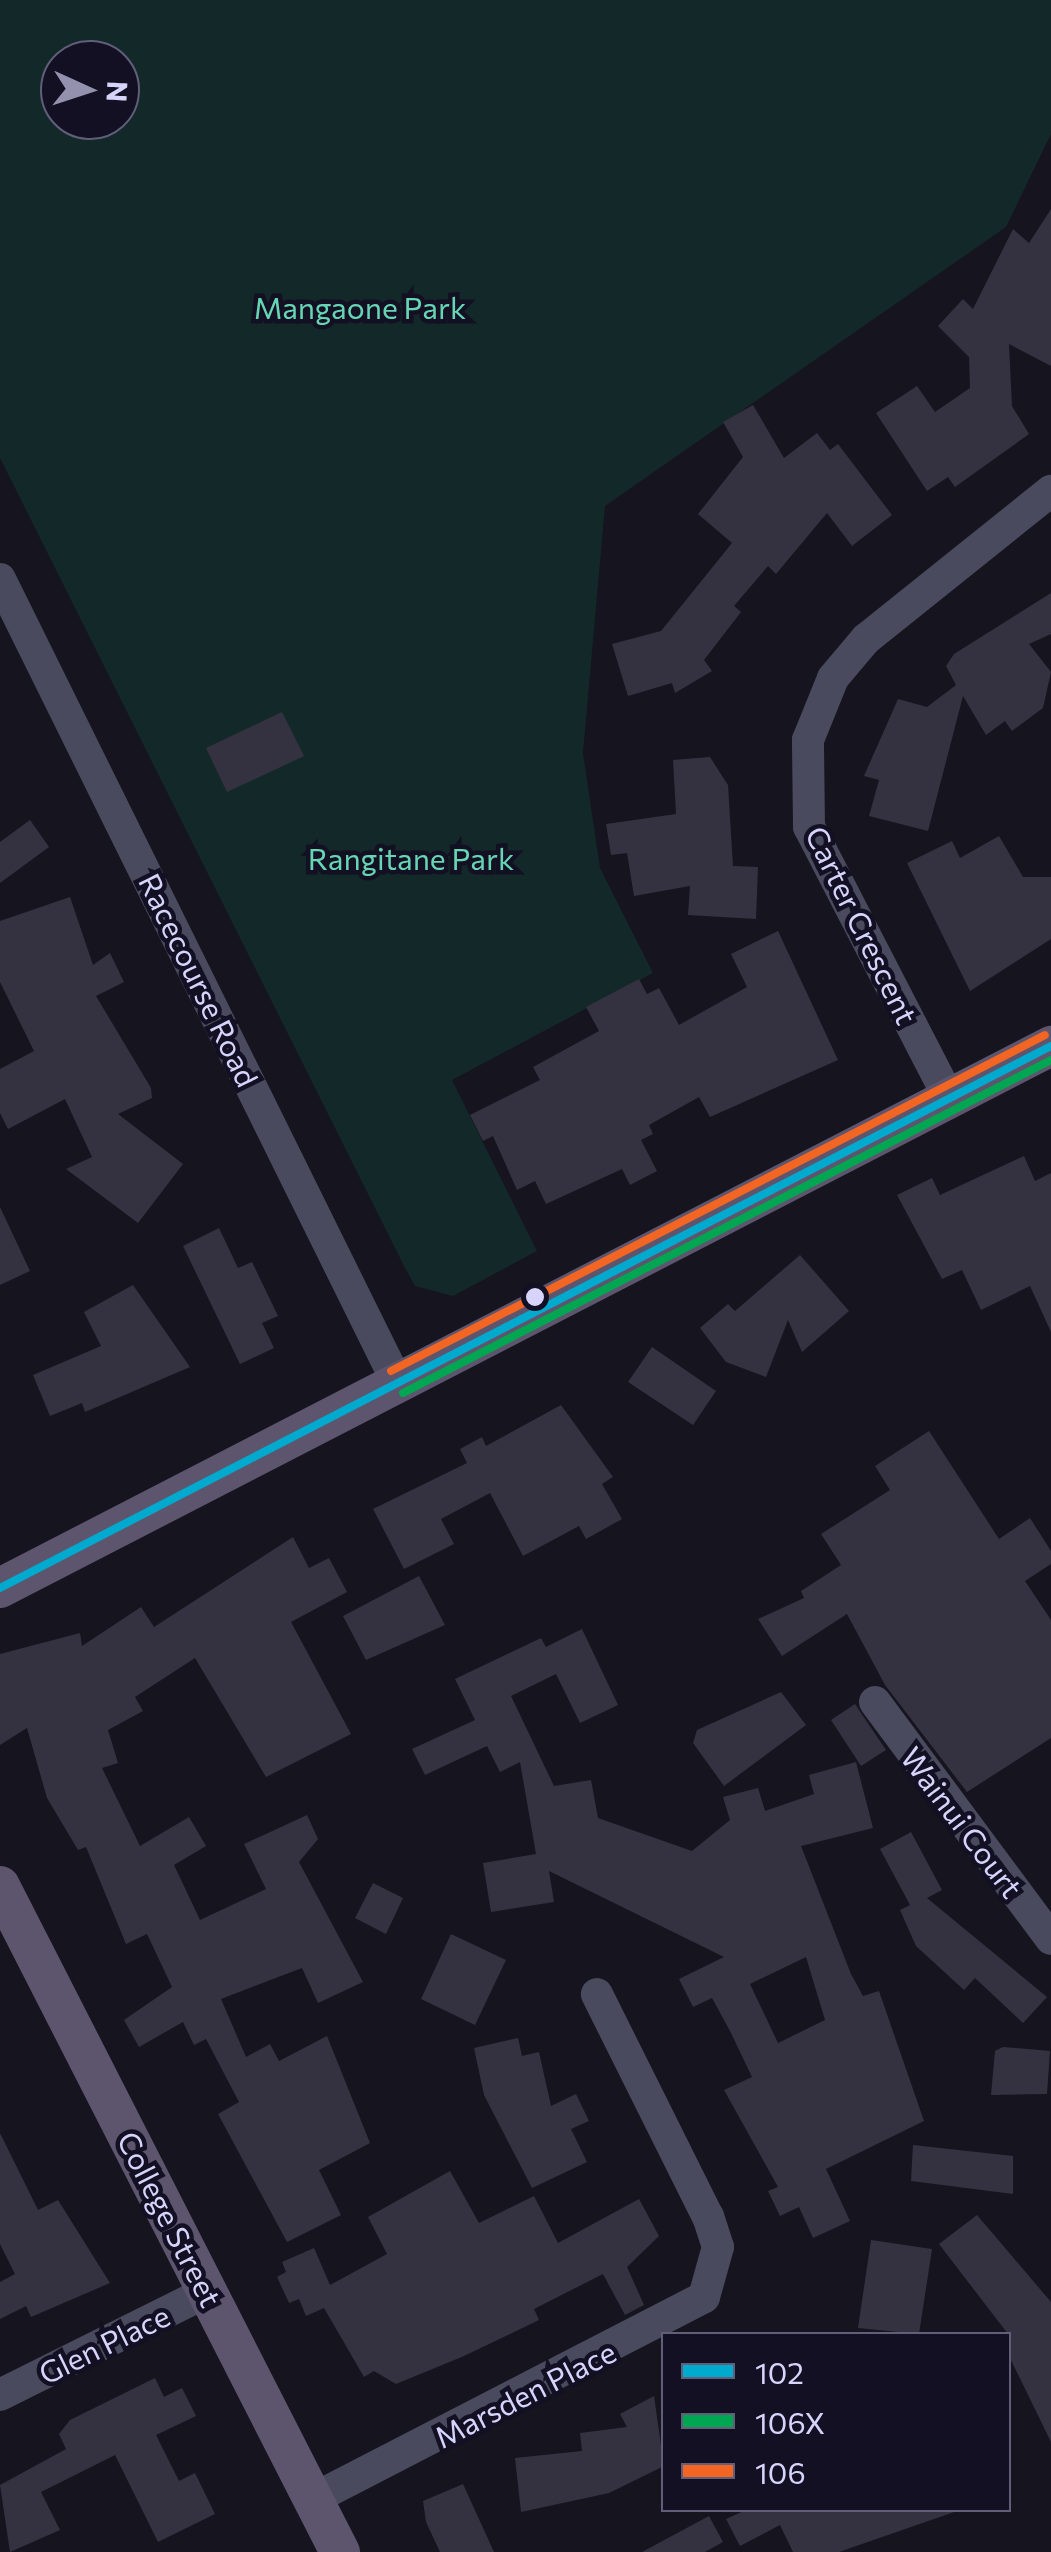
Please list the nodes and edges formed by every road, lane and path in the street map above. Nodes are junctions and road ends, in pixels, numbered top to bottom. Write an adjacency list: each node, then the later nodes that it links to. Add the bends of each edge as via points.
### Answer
1 (1051, 491): 4 (street, Carter Crescent, via 866,638 833,678 808,740 809,827)
2 (0, 579): 5 (street, Racecourse Road)
3 (1051, 1046): 4 (main road)
4 (949, 1098): 5 (main road)
5 (397, 1382): 6 (main road)
6 (0, 1588)
7 (876, 1702): 9 (street, Wainui Court)
8 (0, 1886): 11 (main road, College Street)
9 (1051, 1939)
10 (597, 1994): 13 (street, Marsden Place, via 708,2217 718,2247 704,2297)
11 (207, 2292): 12 (street, Glen Place); 13 (main road, College Street)
12 (0, 2395)
13 (313, 2499): 14 (main road, College Street)
14 (340, 2552)

